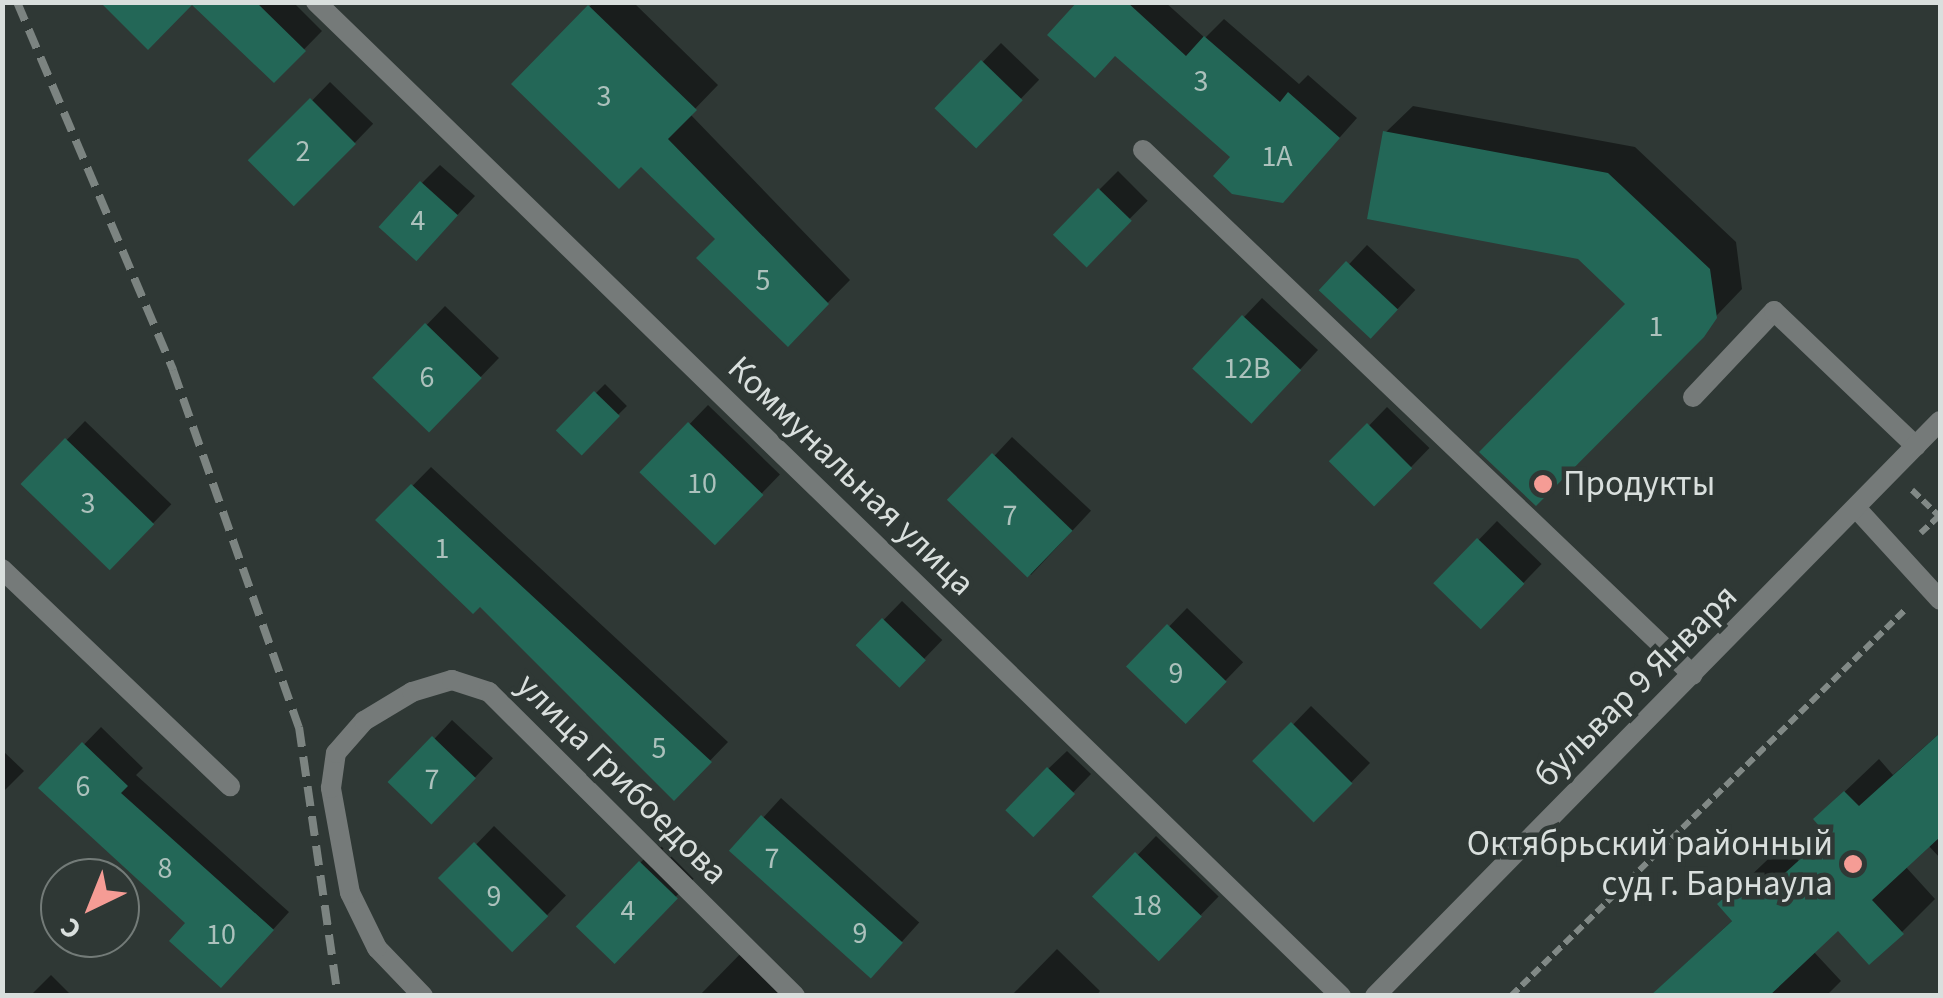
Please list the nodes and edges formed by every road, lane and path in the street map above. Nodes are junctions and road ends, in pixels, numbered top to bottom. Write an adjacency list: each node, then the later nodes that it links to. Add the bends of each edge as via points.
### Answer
1 (316, 2): 13 (street, Коммунальная улица)
2 (1143, 150): 9 (street)
3 (1693, 397): 5 (street, via 1774,311)
4 (1940, 421): 5 (street, бульвар 9 Января)
5 (1916, 446): 6 (street, бульвар 9 Января)
6 (1857, 509): 8 (street); 9 (street, бульвар 9 Января)
7 (2, 568): 10 (street)
8 (1935, 593): 15 (path)
9 (1693, 675): 14 (street, бульвар 9 Января)
10 (230, 786)
11 (423, 996): 12 (street, улица Грибоедова, via 377,948 350,893 331,788 336,754 364,721 412,692 452,680 490,692)
12 (795, 996)
13 (1341, 996)
14 (1375, 996)
15 (1511, 996)

